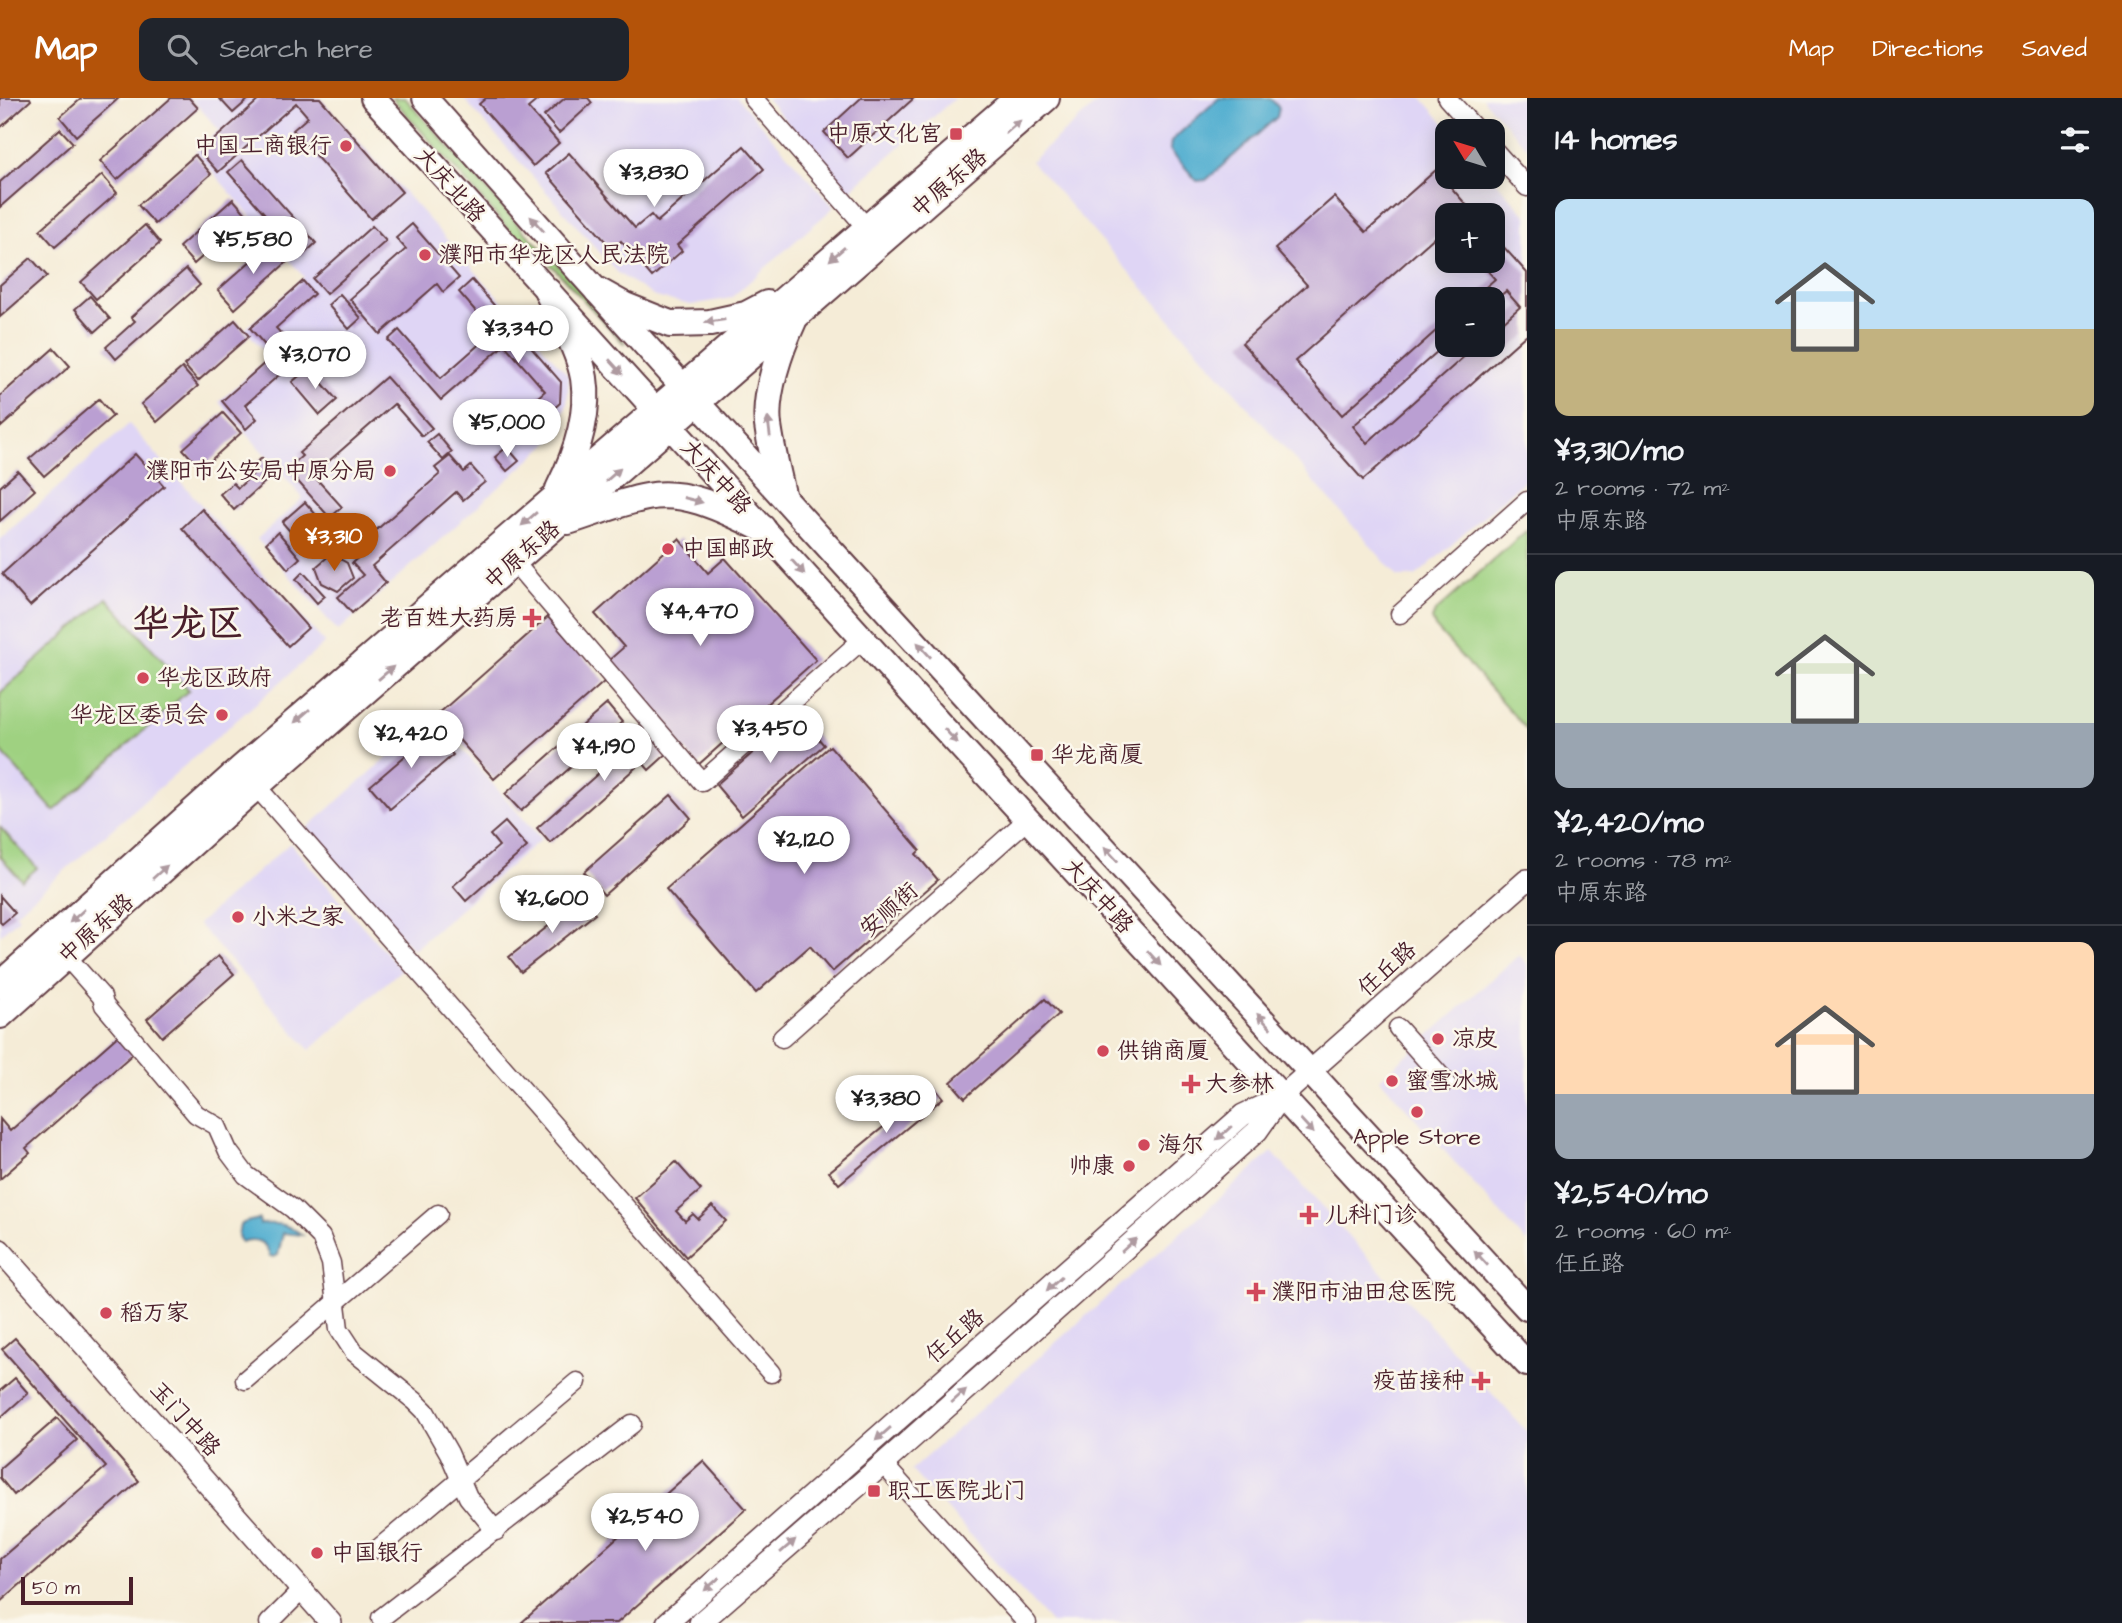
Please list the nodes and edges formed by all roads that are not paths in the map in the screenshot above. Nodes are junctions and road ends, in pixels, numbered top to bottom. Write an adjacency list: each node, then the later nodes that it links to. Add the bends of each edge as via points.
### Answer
1 (373, 98): 13 (main road, 大庆北路)
2 (425, 98): 12 (main road, 大庆北路, one-way to 2)
3 (753, 98): 10 (street)
4 (1018, 98): 10 (main road, 中原东路)
5 (1046, 98): 14 (main road, 中原东路, one-way to 5)
6 (1447, 98): 7 (street)
7 (1466, 119)
8 (1505, 162): 9 (street)
9 (1527, 187)
10 (867, 228): 11 (main road, 中原东路, one-way to 11)
11 (799, 286): 12 (main road, one-way to 12, via 746,315 710,323 670,324); 15 (main road, 中原东路)
12 (598, 291): 15 (main road, 大庆北路)
13 (548, 292): 16 (main road, 大庆北路, one-way to 16); 18 (main road, via 584,378 584,423)
14 (796, 316): 15 (main road, 中原东路); 17 (main road, one-way to 14, via 767,423 785,340)
15 (691, 393): 16 (main road, 中原东路); 17 (main road, 大庆中路)
16 (662, 418): 18 (main road, 中原东路); 20 (main road, 中原东路, one-way to 16); 21 (main road, 大庆中路)
17 (782, 494): 33 (main road, 大庆中路, one-way to 17)
18 (556, 496): 29 (main road, 中原东路, one-way to 29, via 240,769)
19 (1527, 502): 23 (street)
20 (556, 525): 21 (main road, one-way to 21, via 649,496 683,496); 22 (main road, 中原东路)
21 (762, 527): 24 (main road, 大庆中路, one-way to 24)
22 (514, 562): 24 (street, via 702,782); 25 (main road, 中原东路, one-way to 22)
23 (1400, 614)
24 (863, 639): 26 (main road, 大庆中路, one-way to 26)
25 (256, 786): 28 (main road, 中原东路, one-way to 25); 41 (street)
26 (1028, 819): 32 (street, 安顺街); 35 (main road, 大庆中路, one-way to 35)
27 (1527, 880): 33 (street, 任丘路)
28 (66, 956): 30 (main road, 中原东路); 38 (street, via 196,1114 217,1126 246,1175 293,1209 321,1237 331,1263)
29 (0, 985)
30 (0, 1015)
31 (1398, 1028): 34 (street)
32 (782, 1038)
33 (1311, 1072): 35 (street, 任丘路); 39 (main road, 大庆中路, one-way to 33)
34 (1446, 1082)
35 (1281, 1097): 40 (main road, 大庆中路, one-way to 40); 45 (street, 任丘路, one-way to 35, via 1257,1131); 53 (street, 任丘路, one-way to 53, via 1243,1115)
36 (438, 1214): 38 (street)
37 (0, 1250): 49 (street, 玉门中路)
38 (335, 1303): 42 (street); 46 (street, via 339,1329 354,1353 425,1411)
39 (1527, 1308)
40 (1527, 1364)
41 (771, 1373)
42 (245, 1380)
43 (577, 1382): 46 (street)
44 (632, 1424): 47 (street)
45 (883, 1464): 54 (street, 任丘路, one-way to 45); 55 (street)
46 (460, 1480): 47 (street); 48 (street)
47 (496, 1531): 50 (street)
48 (378, 1549)
49 (302, 1590): 51 (street); 52 (street, 玉门中路)
50 (381, 1618)
51 (269, 1623)
52 (331, 1623)
53 (667, 1623)
54 (700, 1623)
55 (1027, 1623)

